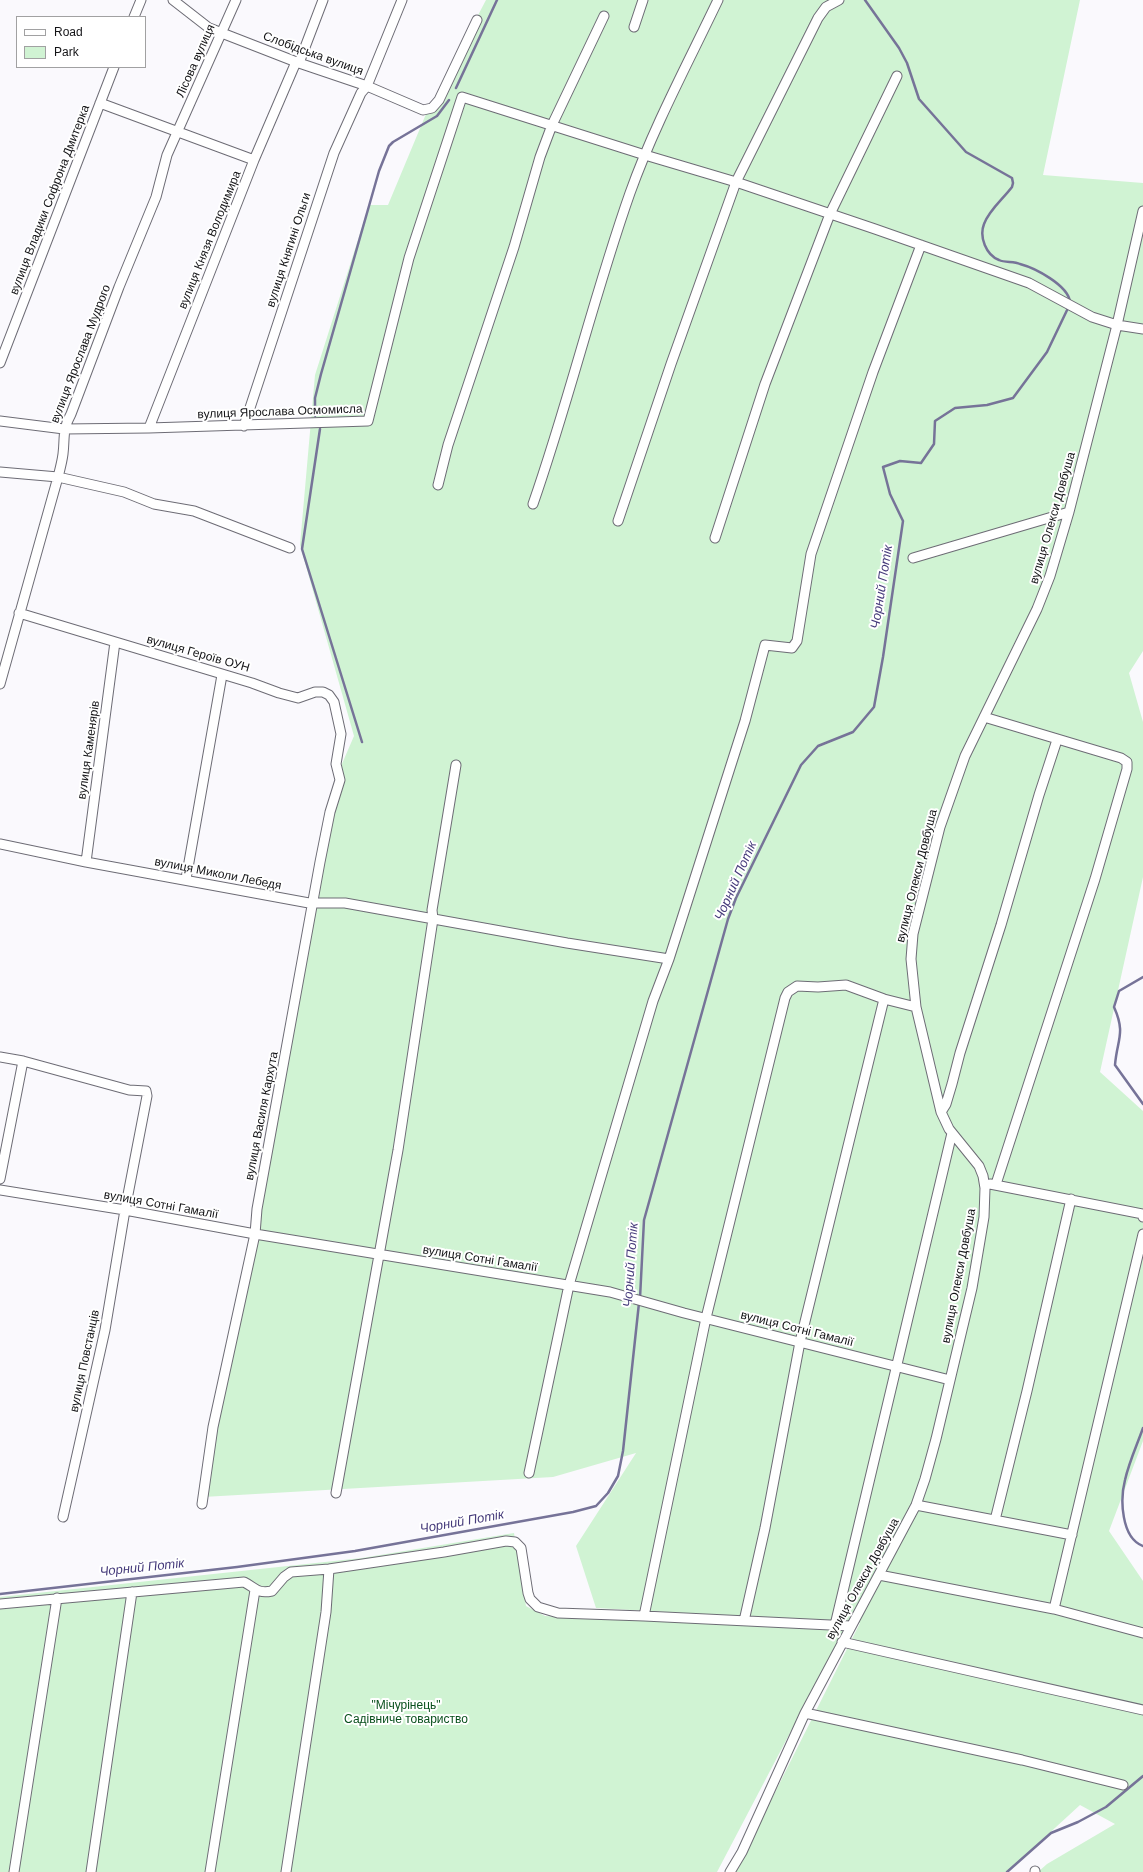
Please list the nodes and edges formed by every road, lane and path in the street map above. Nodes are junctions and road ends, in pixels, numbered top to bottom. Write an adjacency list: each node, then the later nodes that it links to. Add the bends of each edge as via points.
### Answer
1 (141, 0): 9 (street)
2 (173, 0): 13 (street, Слобідська вулиця, via 201,23)
3 (236, 0): 13 (street, Лісова вулиця)
4 (323, 0): 14 (street, вулиця Князя Володимира)
5 (402, 0): 17 (street, вулиця Княгині Ольги)
6 (643, 0): 12 (street)
7 (718, 0): 21 (street)
8 (839, 0): 23 (street, via 826,7 818,18)
9 (134, 16)
10 (604, 16): 19 (street)
11 (477, 20): 17 (street, Слобідська вулиця, via 444,92 434,107 423,110)
12 (634, 27)
13 (222, 34): 14 (street, Слобідська вулиця); 20 (street, Лісова вулиця)
14 (297, 62): 17 (street, Слобідська вулиця); 22 (street, вулиця Князя Володимира)
15 (114, 68): 18 (street, вулиця Владики Софрона Дмитерка)
16 (897, 76): 25 (street)
17 (367, 86): 31 (street, вулиця Княгині Ольги, via 361,93 334,153)
18 (100, 103): 20 (street); 29 (street, вулиця Владики Софрона Дмитерка)
19 (552, 126): 21 (street); 31 (street, вулиця Ярослава Осмомисла, via 462,97 409,258 368,421); 36 (street, via 448,445)
20 (178, 131): 22 (street); 33 (street, вулиця Ярослава Мудрого, via 167,155 156,197)
21 (645, 156): 23 (street); 37 (street, via 630,193 592,310 549,460)
22 (254, 160): 32 (street, вулиця Князя Володимира)
23 (736, 182): 25 (street); 39 (street)
24 (1143, 211): 27 (street, вулиця Олекси Довбуша)
25 (830, 214): 26 (street); 40 (street, via 765,384)
26 (921, 245): 27 (street, via 1029,283 1075,309); 56 (street, via 873,372 811,554 797,641 792,648 765,645 745,721)
27 (1117, 325): 28 (street); 38 (street, вулиця Олекси Довбуша)
28 (1143, 329)
29 (0, 363)
30 (0, 421): 33 (street, вулиця Ярослава Осмомисла)
31 (244, 426): 32 (street, вулиця Ярослава Осмомисла)
32 (149, 428): 33 (street, вулиця Ярослава Осмомисла)
33 (64, 429): 35 (street, вулиця Ярослава Мудрого)
34 (0, 472): 35 (street)
35 (58, 477): 41 (street, via 124,492 154,504 194,511); 43 (street, вулиця Ярослава Мудрого)
36 (438, 485)
37 (533, 504)
38 (1069, 512): 42 (street); 47 (street, вулиця Олекси Довбуша, via 1044,593)
39 (618, 521)
40 (715, 538)
41 (290, 548)
42 (913, 558)
43 (19, 614): 44 (street, вулиця Героїв ОУН); 46 (street, вулиця Ярослава Мудрого)
44 (115, 642): 45 (street, вулиця Героїв ОУН); 52 (street, вулиця Каменярів)
45 (222, 675): 48 (street, вулиця Героїв ОУН, via 295,697 301,698 320,691 327,694 334,702); 53 (street)
46 (0, 684)
47 (984, 717): 49 (street); 58 (street, вулиця Олекси Довбуша, via 968,747 940,827 913,934 911,959)
48 (341, 734): 54 (street, вулиця Василя Кархута, via 336,764 340,780 327,826)
49 (1057, 740): 61 (street, via 1002,925 960,1052 946,1104); 65 (street, via 1121,758 1126,762 1127,769)
50 (456, 765): 55 (street, via 432,910)
51 (0, 844): 52 (street, вулиця Миколи Лебедя)
52 (86, 862): 53 (street, вулиця Миколи Лебедя)
53 (186, 879): 54 (street, вулиця Миколи Лебедя)
54 (313, 903): 55 (street, вулиця Миколи Лебедя, via 345,903); 70 (street, вулиця Василя Кархута, via 257,1209)
55 (433, 919): 56 (street, вулиця Миколи Лебедя); 72 (street, via 398,1150)
56 (669, 959): 73 (street, via 653,1001)
57 (884, 999): 58 (street); 74 (street, via 846,985 818,988 797,986 784,998); 75 (street)
58 (916, 1007): 61 (street, вулиця Олекси Довбуша)
59 (0, 1057): 60 (street)
60 (23, 1061): 63 (street); 68 (street, вулиця Повстанців, via 129,1090 146,1091)
61 (941, 1112): 62 (street, вулиця Олекси Довбуша)
62 (952, 1133): 64 (street, вулиця Олекси Довбуша, via 974,1158); 76 (street)
63 (0, 1178)
64 (985, 1183): 65 (street); 77 (street, вулиця Олекси Довбуша, via 984,1218 972,1288)
65 (996, 1184): 67 (street)
66 (0, 1190): 68 (street, вулиця Сотні Гамалії)
67 (1071, 1199): 69 (street, via 1143,1214); 83 (street)
68 (125, 1210): 70 (street, вулиця Сотні Гамалії); 82 (street, вулиця Повстанців, via 105,1330)
69 (1143, 1217)
70 (255, 1234): 72 (street, вулиця Сотні Гамалії); 80 (street, вулиця Василя Кархута, via 213,1427)
71 (1143, 1234): 84 (street)
72 (379, 1255): 73 (street, вулиця Сотні Гамалії); 79 (street)
73 (569, 1285): 74 (street, вулиця Сотні Гамалії, via 610,1292); 78 (street)
74 (706, 1318): 75 (street, вулиця Сотні Гамалії); 92 (street)
75 (800, 1342): 76 (street, вулиця Сотні Гамалії); 93 (street)
76 (896, 1367): 77 (street, вулиця Сотні Гамалії); 94 (street)
77 (950, 1380): 81 (street, вулиця Олекси Довбуша)
78 (529, 1474)
79 (336, 1493)
80 (202, 1504)
81 (916, 1505): 83 (street); 86 (street, вулиця Олекси Довбуша)
82 (63, 1516)
83 (995, 1520): 84 (street)
84 (1072, 1535): 91 (street)
85 (329, 1569): 87 (street, via 291,1572 272,1591 265,1593); 92 (street, via 511,1541 521,1548 528,1593 538,1607 558,1612); 104 (street, via 326,1612)
86 (879, 1575): 91 (street); 95 (street, вулиця Олекси Довбуша)
87 (255, 1590): 88 (street, via 244,1582); 103 (street)
88 (132, 1592): 89 (street); 102 (street)
89 (57, 1598): 90 (street); 101 (street)
90 (0, 1604)
91 (1054, 1609): 96 (street)
92 (644, 1616): 93 (street)
93 (744, 1621): 94 (street)
94 (834, 1625): 95 (street)
95 (851, 1626): 97 (street, вулиця Олекси Довбуша)
96 (1143, 1633)
97 (842, 1642): 98 (street); 99 (street, вулиця Олекси Довбуша)
98 (1143, 1710)
99 (805, 1713): 100 (street, via 1022,1760); 105 (street, вулиця Олекси Довбуша, via 742,1852)
100 (1123, 1785)
101 (14, 1872)
102 (91, 1872)
103 (210, 1872)
104 (286, 1872)
105 (730, 1872)

